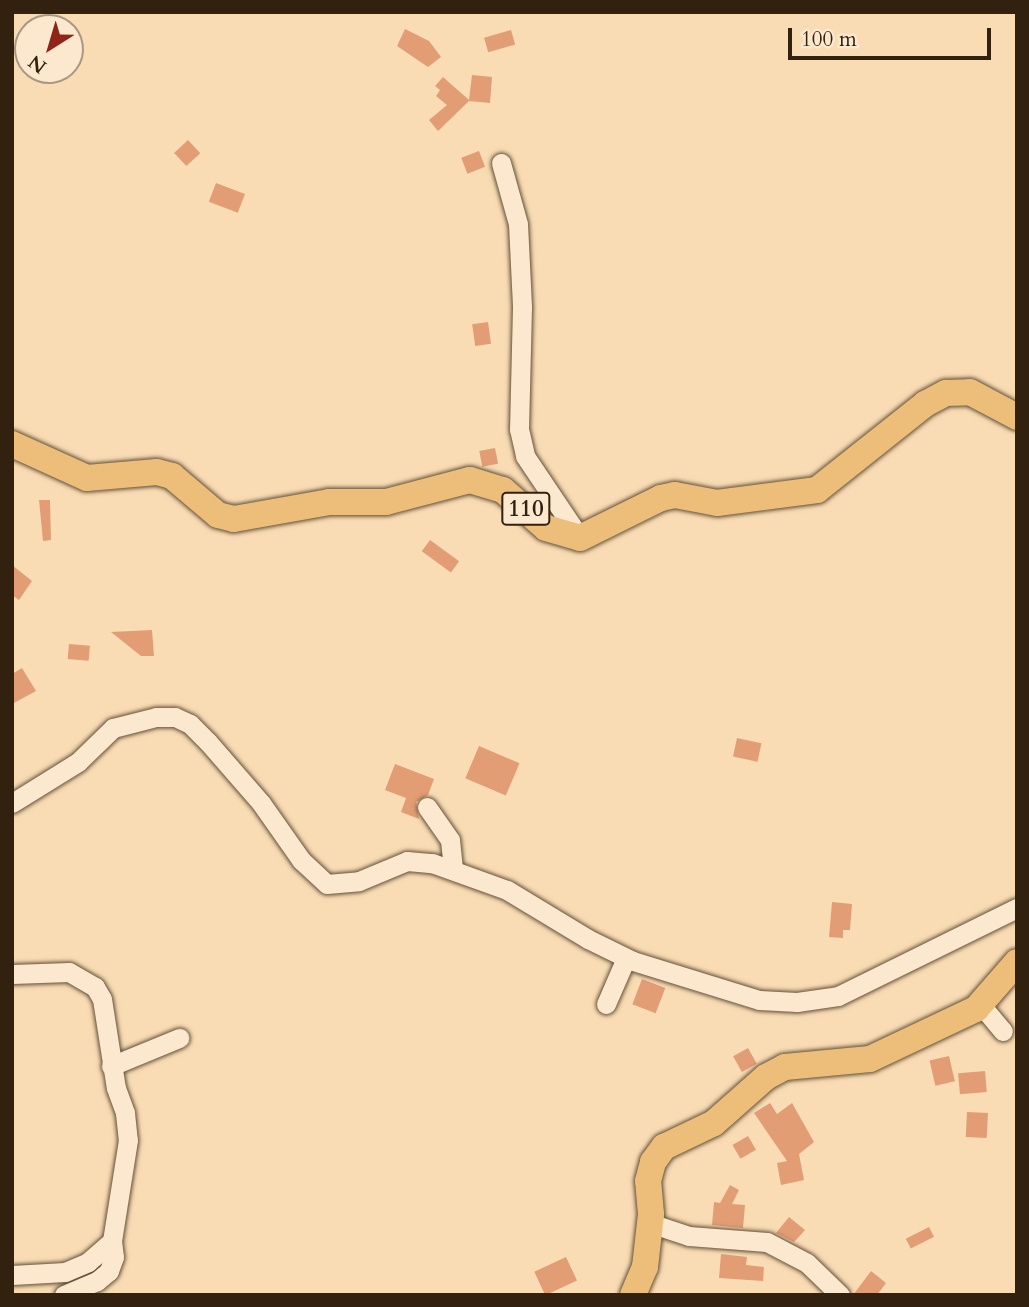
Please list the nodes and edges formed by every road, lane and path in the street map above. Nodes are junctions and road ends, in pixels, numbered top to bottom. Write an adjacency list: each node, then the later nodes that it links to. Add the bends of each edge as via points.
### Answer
1 (501, 163): 4 (street, via 518,223 522,307 519,429 525,456)
2 (1017, 417): 4 (main road, 110, via 970,392 946,393 925,404 817,490 717,503 675,495)
3 (12, 444): 4 (main road, 110, via 87,478 157,472 172,476 218,515 234,519 329,502 386,502 470,480 503,490 546,528)
4 (580, 538)
5 (12, 803): 7 (street, via 78,762 113,728 156,717 175,718 190,724 208,742 261,803 301,860 327,884 359,881 407,861)
6 (427, 807): 7 (street, via 450,840)
7 (453, 870): 9 (street, via 508,890)
8 (1017, 908): 9 (street, via 873,982 838,996 797,1002 748,997)
9 (626, 958): 12 (street)
10 (1017, 962): 13 (main road)
11 (12, 974): 16 (street, via 69,972 95,987 102,999)
12 (606, 1003)
13 (981, 1004): 14 (street); 17 (main road, via 870,1059 811,1063 766,1077 714,1123 664,1147 653,1162 648,1181)
14 (1003, 1031)
15 (180, 1038): 16 (street)
16 (111, 1066): 18 (street, via 128,1140)
17 (650, 1223): 21 (main road, via 645,1267); 22 (street, via 689,1236 767,1242 807,1263)
18 (111, 1241): 19 (street, via 88,1262 65,1272); 20 (street, via 109,1270)
19 (12, 1275)
20 (64, 1295)
21 (633, 1295)
22 (840, 1295)

